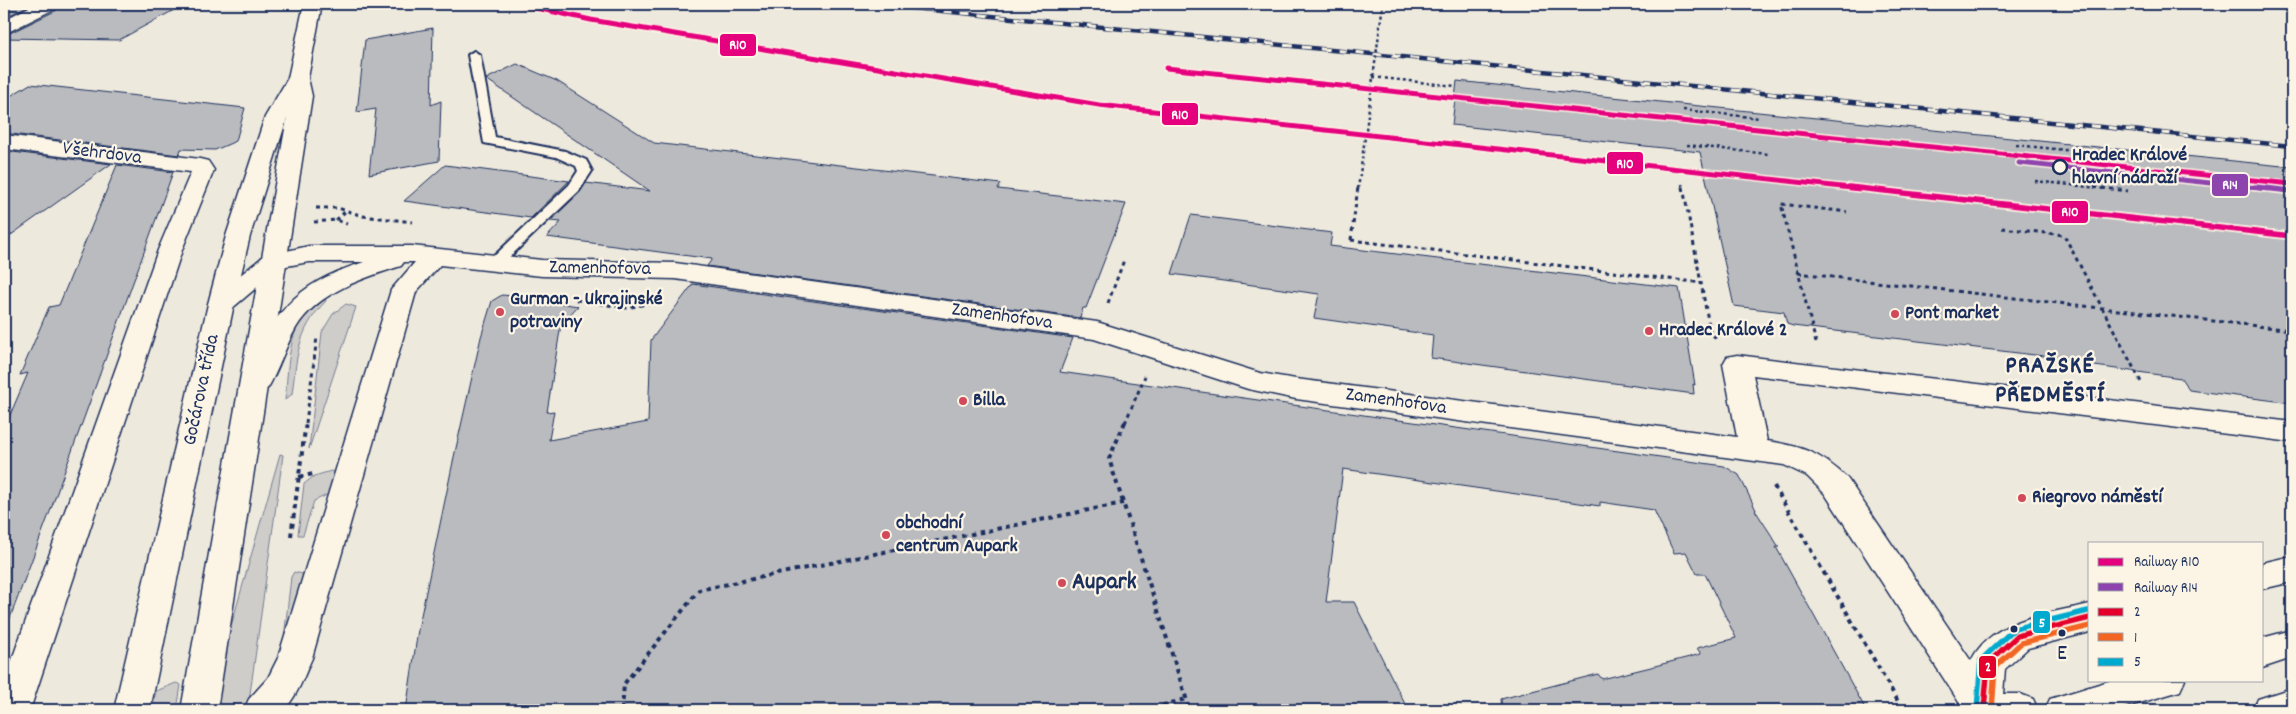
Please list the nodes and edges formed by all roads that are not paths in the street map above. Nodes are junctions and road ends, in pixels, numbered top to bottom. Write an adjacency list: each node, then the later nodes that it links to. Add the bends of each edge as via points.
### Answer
1 (49, 4): 3 (street)
2 (313, 4): 5 (street, Gočárova třída)
3 (4, 28)
4 (474, 55): 9 (lane, via 488,140 560,154 582,163 585,171 574,188)
5 (298, 78): 8 (street, Gočárova třída, via 301,96); 10 (street, Gočárova třída, via 276,117 244,212)
6 (4, 142): 21 (street, Všehrdova, via 200,166 203,170 170,250)
7 (423, 255): 8 (street, Zamenhofova, via 298,255); 9 (street, Zamenhofova); 11 (street, via 358,272 325,286 305,300 286,323); 24 (street, via 404,290 295,658 281,689)
8 (274, 261): 10 (street, Zamenhofova); 11 (street, Gočárova třída)
9 (496, 263): 13 (street, Zamenhofova, via 559,269 698,273 1098,331 1258,382)
10 (221, 304): 22 (street, Gočárova třída)
11 (251, 396): 23 (street, Gočárova třída)
12 (2292, 432): 13 (street, via 1736,364)
13 (1754, 450): 25 (street, Zamenhofova, via 1789,455 1818,468 1836,486)
14 (2292, 569): 15 (street)
15 (2264, 576)
16 (2088, 618): 25 (street, via 2017,636 1988,663)
17 (2292, 644): 18 (street)
18 (2264, 652)
19 (2160, 682): 28 (street)
20 (2292, 704): 29 (street)
21 (12, 710)
22 (132, 710)
23 (199, 710)
24 (262, 710)
25 (1984, 710)
26 (1988, 710): 27 (street)
27 (2020, 710)
28 (2063, 710)
29 (2271, 710)

